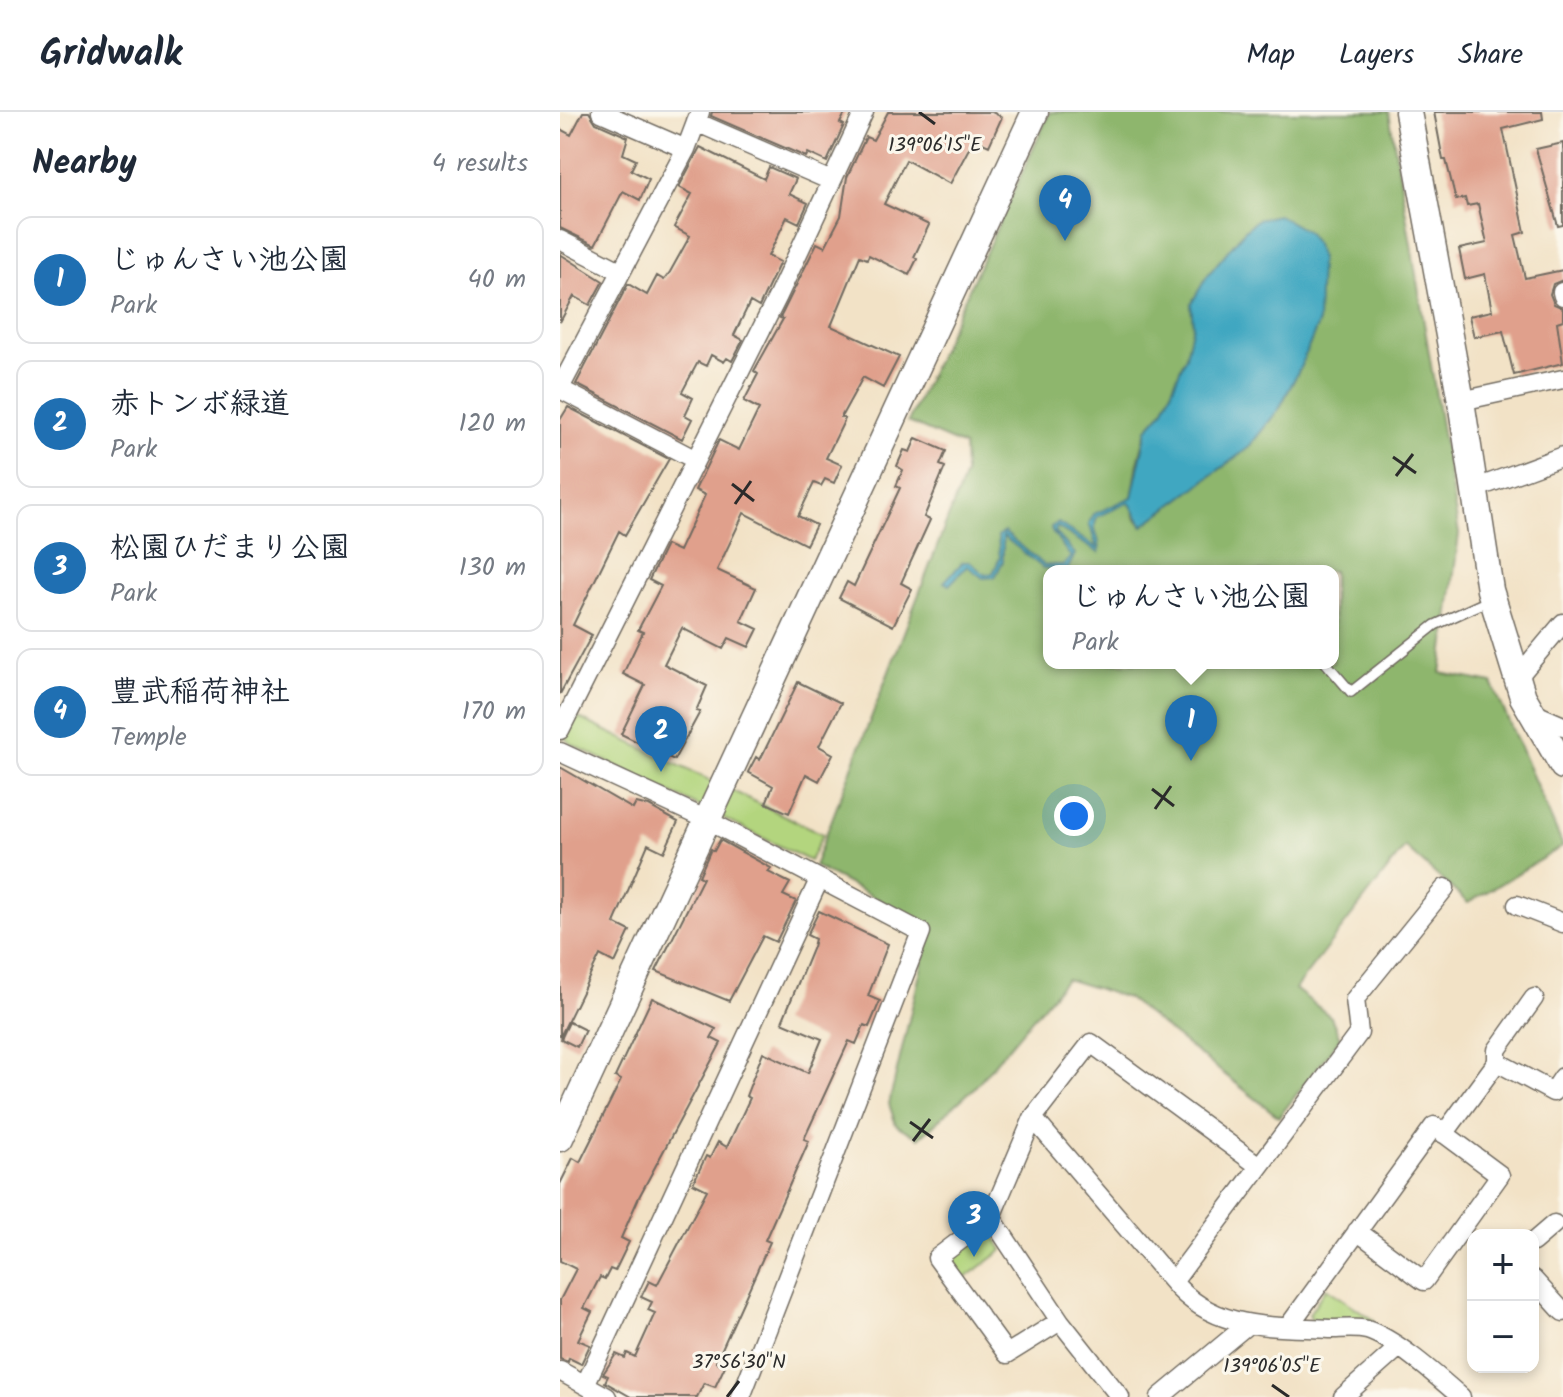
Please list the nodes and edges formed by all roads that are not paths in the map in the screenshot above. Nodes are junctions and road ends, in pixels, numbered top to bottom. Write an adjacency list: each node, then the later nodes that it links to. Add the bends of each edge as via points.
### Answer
1 (601, 112): 6 (street)
2 (864, 112): 7 (street)
3 (1035, 112): 25 (street)
4 (1408, 112): 12 (street)
5 (698, 117): 6 (street); 7 (street)
6 (686, 149): 9 (street)
7 (829, 180): 14 (street, via 778,296)
8 (560, 240): 9 (street)
9 (620, 271): 11 (street)
10 (1563, 379): 12 (street)
11 (560, 388): 14 (street)
12 (1461, 401): 15 (street)
13 (1563, 456): 15 (street)
14 (694, 459): 22 (street)
15 (1474, 489): 16 (street)
16 (1493, 599): 18 (lane, via 1435,625 1351,692); 19 (street)
17 (1563, 623): 19 (street)
18 (1331, 669)
19 (1517, 678): 20 (street)
20 (1532, 712): 21 (street); 24 (street)
21 (1563, 726)
22 (560, 730)
23 (560, 752): 25 (street)
24 (1563, 766)
25 (705, 819): 26 (street); 35 (street)
26 (819, 880): 49 (street); 51 (street, via 921,932)
27 (1445, 888): 36 (street, via 1355,999 1359,1033)
28 (1517, 905): 29 (street)
29 (1563, 923)
30 (1534, 998): 31 (street, via 1497,1050)
31 (1497, 1062): 32 (street, via 1553,1092); 34 (street)
32 (1563, 1077)
33 (1033, 1118): 36 (street, via 1091,1043); 37 (street); 41 (street)
34 (1444, 1134): 39 (street, via 1434,1126); 39 (street, via 1500,1175 1424,1281)
35 (560, 1138)
36 (1259, 1166): 41 (street)
37 (991, 1217): 44 (street); 44 (street, via 937,1258 1007,1354)
38 (1554, 1224): 40 (street)
39 (1357, 1231): 46 (street)
40 (1539, 1237)
41 (1173, 1282): 45 (street, via 1200,1307)
42 (1539, 1286): 43 (street)
43 (1563, 1312)
44 (1060, 1321): 52 (street)
45 (1247, 1325): 46 (street); 53 (street)
46 (1288, 1327): 47 (street, via 1367,1330)
47 (1398, 1348): 54 (street); 55 (street)
48 (560, 1371): 49 (street)
49 (585, 1385): 50 (street)
50 (607, 1397)
51 (741, 1397)
52 (1120, 1397)
53 (1160, 1397)
54 (1343, 1397)
55 (1461, 1397)

